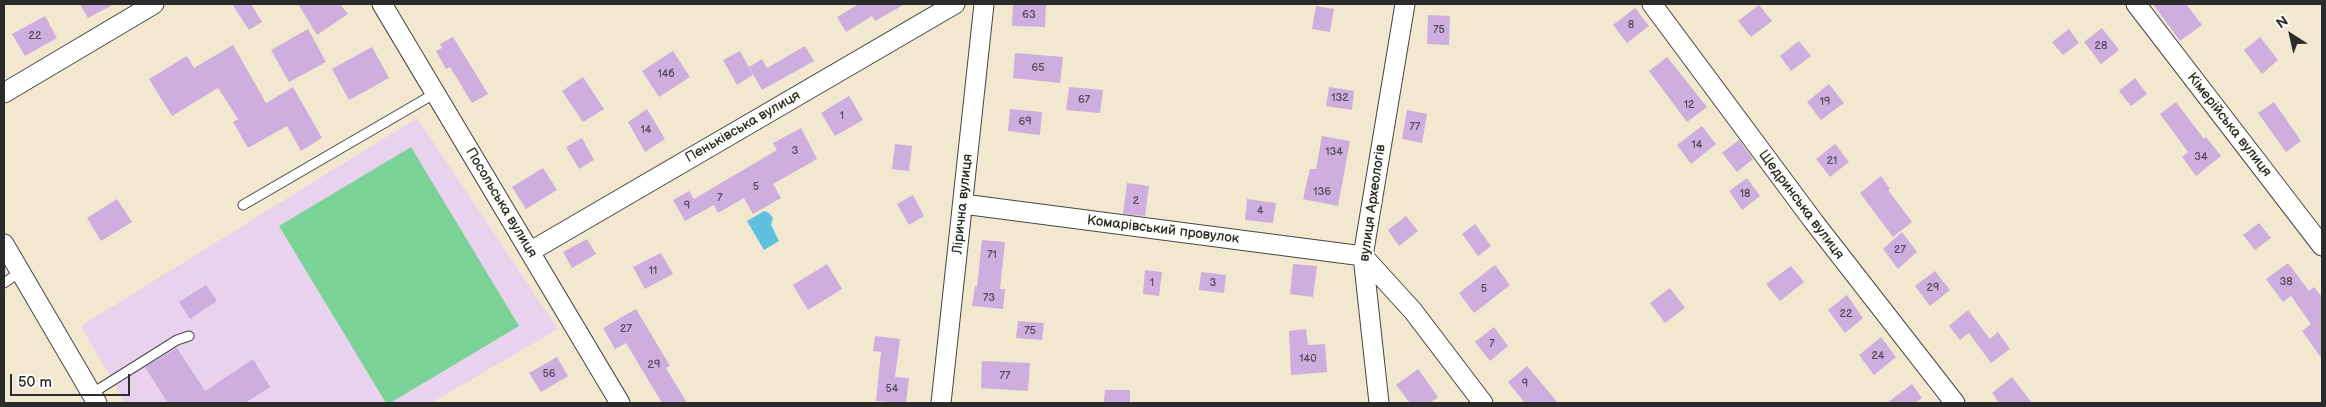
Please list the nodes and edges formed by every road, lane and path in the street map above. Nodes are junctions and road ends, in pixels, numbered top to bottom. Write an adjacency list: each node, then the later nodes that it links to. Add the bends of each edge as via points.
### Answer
1 (154, 4): 8 (street)
2 (382, 4): 9 (street, Посольська вулиця)
3 (955, 4): 14 (street, Пеньківська вулиця)
4 (984, 4): 10 (street, Лірична вулиця)
5 (1405, 4): 15 (street, вулиця Археологів)
6 (1652, 4): 24 (street, Щедринська вулиця, via 1814,222)
7 (2136, 4): 13 (street, Кімерійська вулиця)
8 (4, 93)
9 (434, 94): 11 (lane); 14 (street, Посольська вулиця)
10 (963, 204): 15 (street, Комарівський провулок); 21 (street, Лірична вулиця)
11 (243, 205)
12 (4, 244): 16 (street)
13 (2322, 246)
14 (531, 251): 20 (street, Посольська вулиця)
15 (1363, 256): 22 (street, вулиця Археологів); 23 (street, via 1413,311)
16 (20, 272): 17 (lane); 19 (street)
17 (4, 283)
18 (189, 336): 19 (lane, via 177,340)
19 (94, 398)
20 (620, 403)
21 (941, 403)
22 (1379, 403)
23 (1483, 403)
24 (1955, 403)

